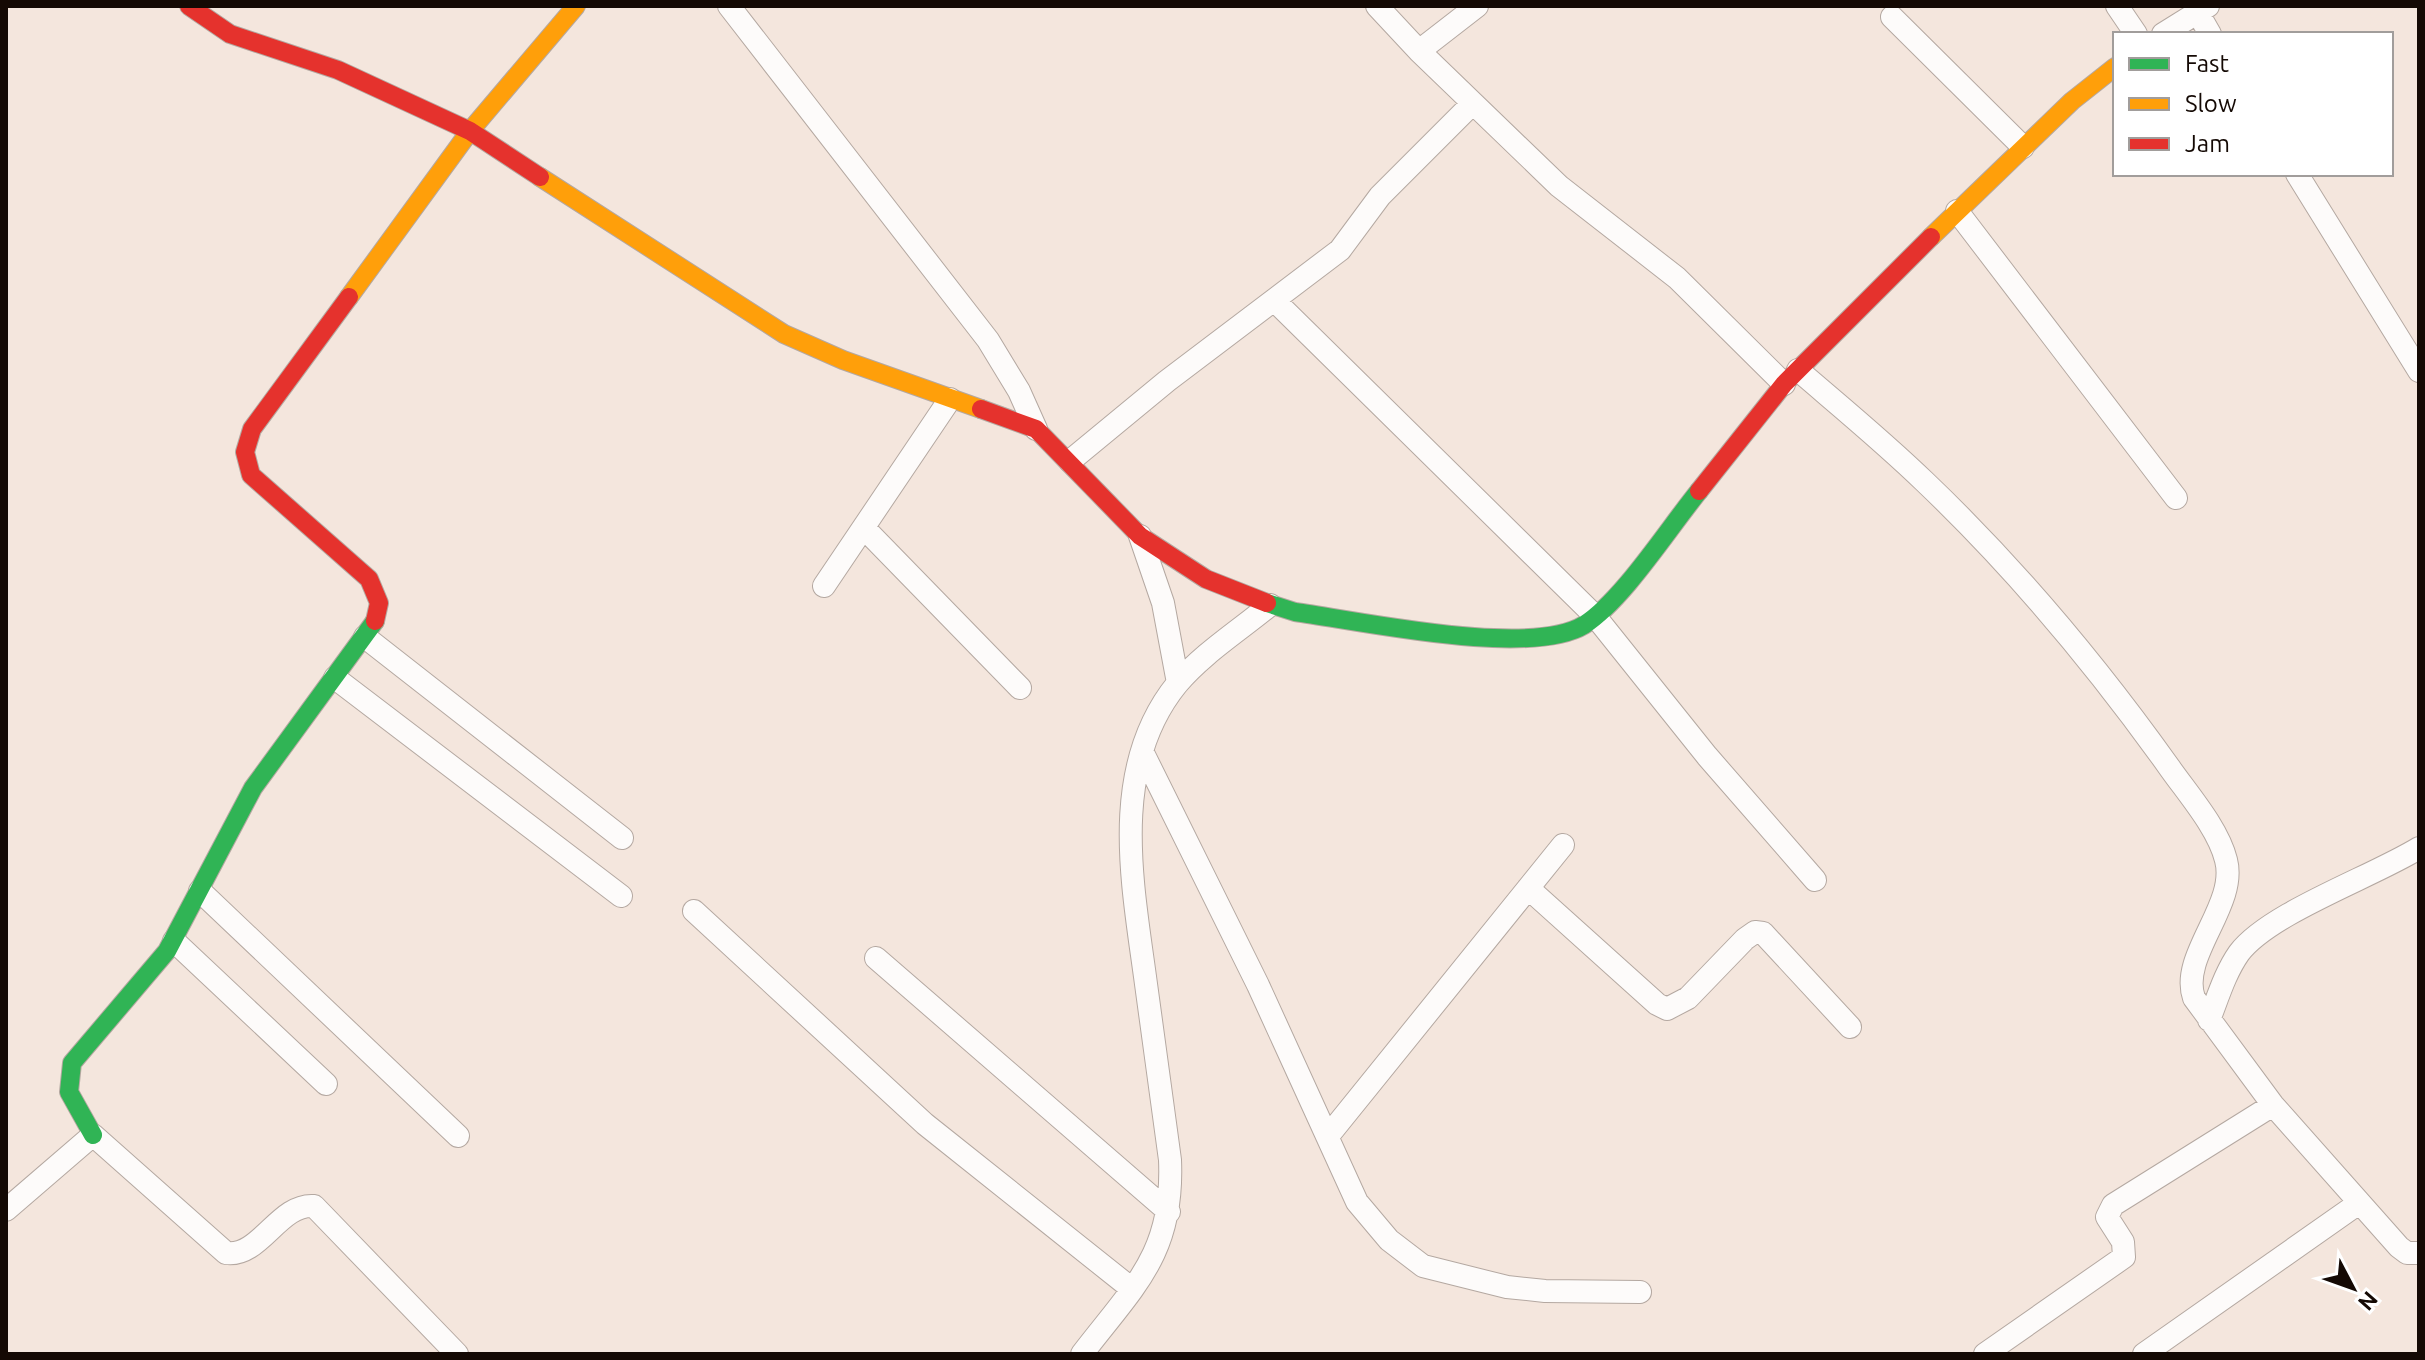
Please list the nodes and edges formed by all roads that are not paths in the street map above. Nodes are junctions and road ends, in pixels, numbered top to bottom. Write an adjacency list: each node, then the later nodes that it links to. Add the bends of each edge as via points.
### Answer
1 (189, 6): 15 (street, via 230,34 338,70)
2 (576, 6): 15 (street)
3 (729, 6): 23 (street, via 988,340)
4 (1377, 6): 12 (street)
5 (1477, 6): 12 (street)
6 (2117, 6): 9 (street)
7 (2203, 10): 10 (street); 11 (street)
8 (1892, 17): 16 (street)
9 (2135, 32)
10 (2166, 32)
11 (2209, 32)
12 (1419, 51): 14 (street)
13 (2113, 69): 16 (street)
14 (1472, 104): 19 (street, via 1380,196 1340,250); 21 (street, via 1581,206 1689,288)
15 (470, 131): 22 (street, via 755,319 843,360); 31 (street, via 245,445 243,460 251,475 369,579 380,595 380,610)
16 (2023, 147): 18 (street)
17 (2298, 176): 20 (street)
18 (1957, 211): 21 (street); 25 (street)
19 (1275, 301): 24 (street); 30 (street)
20 (2419, 371)
21 (1791, 377): 30 (street); 46 (street, via 1905,462 1978,536 2108,684 2221,844 2227,866 2223,894 2191,977 2194,998)
22 (950, 399): 23 (street); 26 (street)
23 (1036, 429): 24 (street)
24 (1070, 461): 27 (street)
25 (2176, 498)
26 (864, 528): 28 (street); 34 (street)
27 (1140, 536): 29 (street, via 1206,579); 33 (street, via 1163,603)
28 (824, 586)
29 (1270, 605): 30 (street, via 1503,640 1557,637); 33 (street)
30 (1595, 616): 39 (street)
31 (365, 637): 32 (street); 36 (street)
32 (335, 678): 41 (street, via 253,788); 42 (street)
33 (1178, 683): 35 (street, via 1152,726)
34 (1020, 688)
35 (1143, 753): 52 (street); 55 (street, via 1133,794 1131,871 1170,1160)
36 (622, 838)
37 (1563, 845): 40 (street)
38 (2419, 848): 46 (street, via 2264,928 2227,972)
39 (1815, 880)
40 (1528, 888): 47 (street, via 1667,1009 1688,998 1755,932 1771,939); 52 (street)
41 (200, 891): 44 (street); 51 (street)
42 (621, 896)
43 (694, 911): 57 (street, via 925,1124)
44 (174, 941): 48 (street); 50 (street, via 65,1076 70,1099)
45 (876, 958): 55 (street)
46 (2209, 1020): 49 (street)
47 (1850, 1027)
48 (326, 1084)
49 (2273, 1105): 53 (street); 61 (street, via 2113,1205 2107,1217 2123,1242 2124,1257)
50 (93, 1135): 54 (street); 59 (street, via 226,1253 243,1251 294,1211 314,1206)
51 (458, 1136)
52 (1328, 1136): 58 (street, via 1357,1202 1389,1240 1423,1266 1524,1290)
53 (2359, 1203): 56 (street, via 2399,1247); 62 (street)
54 (6, 1210)
55 (1169, 1212): 57 (street, via 1155,1254)
56 (2419, 1253)
57 (1132, 1289): 60 (street)
58 (1640, 1292)
59 (457, 1354)
60 (1082, 1354)
61 (1985, 1354)
62 (2144, 1354)

